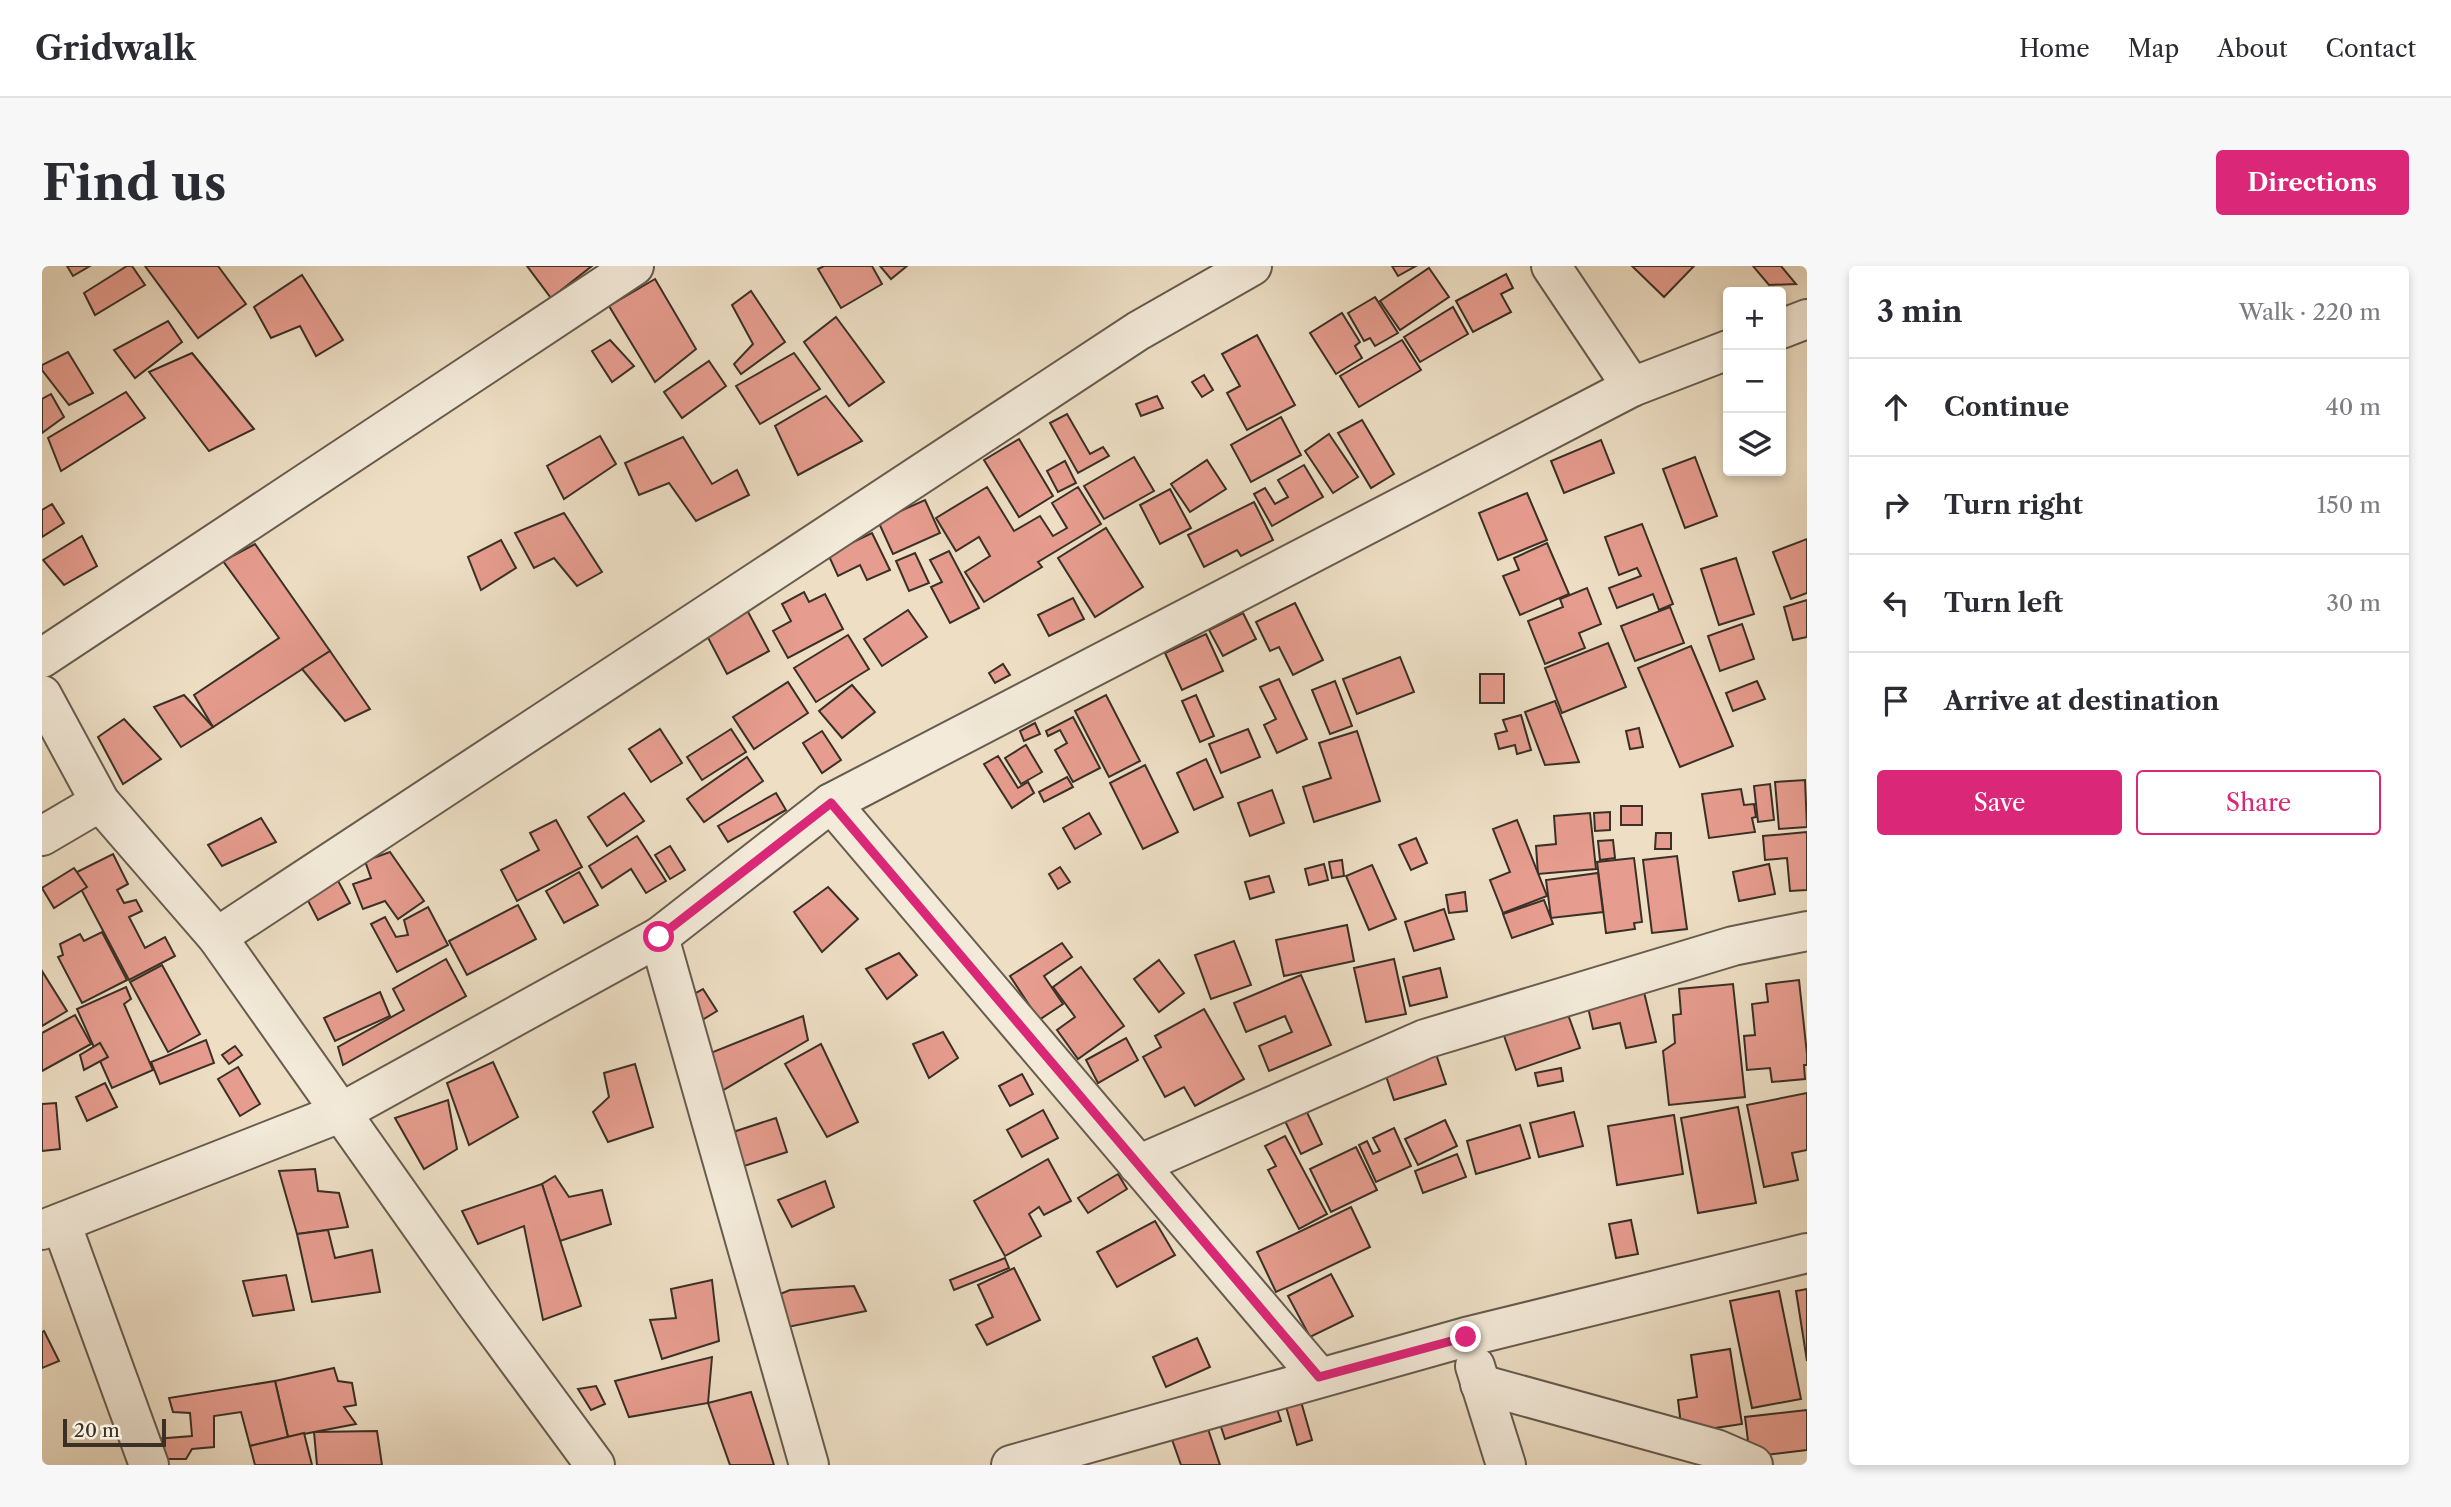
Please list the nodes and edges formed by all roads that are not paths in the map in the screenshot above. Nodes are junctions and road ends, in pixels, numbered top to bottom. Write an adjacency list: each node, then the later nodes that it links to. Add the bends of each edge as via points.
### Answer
1 (634, 266): 8 (street)
2 (1252, 266): 14 (street, via 1138,331)
3 (1551, 266): 7 (street)
4 (1807, 319): 5 (street)
5 (1786, 327)
6 (1723, 352): 7 (street)
7 (1632, 387): 11 (street)
8 (42, 658)
9 (42, 695): 10 (street)
10 (100, 802): 12 (street); 14 (street)
11 (831, 803): 15 (street); 17 (street)
12 (42, 836)
13 (1807, 931): 17 (street, via 1733,946 1424,1039)
14 (217, 937): 16 (street)
15 (659, 937): 16 (street); 25 (street)
16 (340, 1112): 18 (street); 24 (street)
17 (1138, 1165): 21 (street)
18 (51, 1227): 23 (street)
19 (1807, 1254): 20 (street)
20 (1466, 1337): 21 (street); 22 (street)
21 (1319, 1377): 26 (street)
22 (1480, 1384): 27 (street); 28 (street, via 1716,1449)
23 (149, 1465)
24 (595, 1465)
25 (809, 1465)
26 (1012, 1465)
27 (1506, 1465)
28 (1754, 1465)

